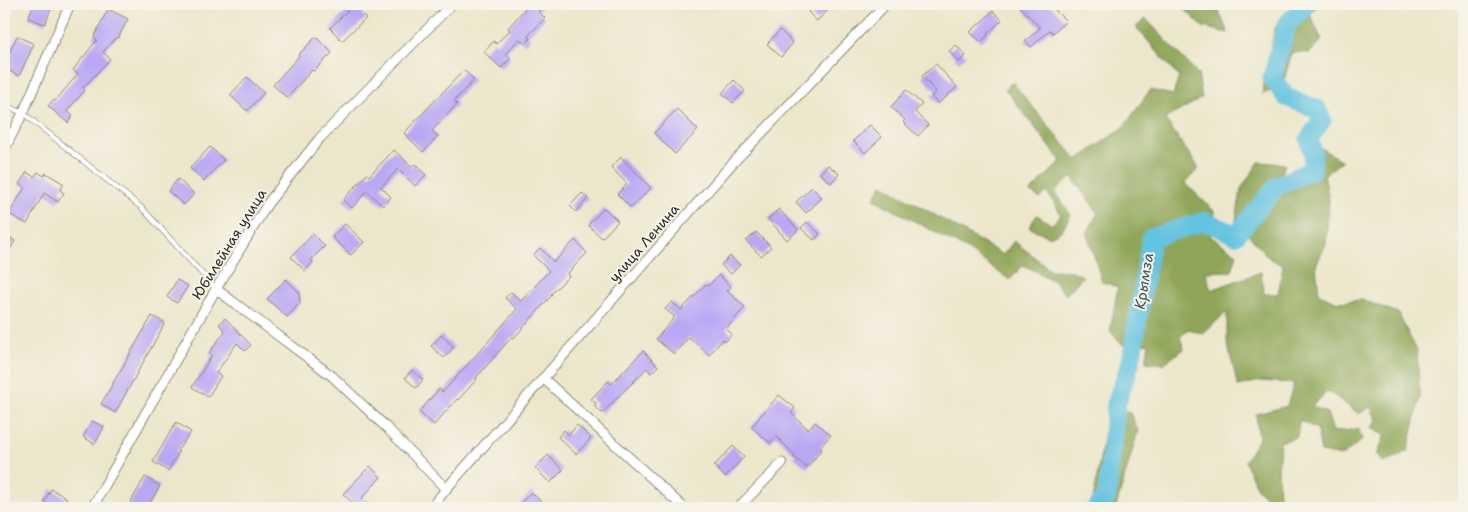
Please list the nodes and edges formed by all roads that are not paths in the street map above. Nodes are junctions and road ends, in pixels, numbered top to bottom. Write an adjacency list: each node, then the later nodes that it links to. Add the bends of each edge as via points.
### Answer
1 (70, 4): 5 (street)
2 (452, 4): 7 (street, Юбилейная улица, via 320,138 268,204)
3 (886, 4): 8 (street, улица Ленина, via 730,166)
4 (4, 105): 5 (lane)
5 (23, 113): 6 (street); 7 (lane, via 142,208)
6 (4, 150)
7 (216, 289): 10 (street, via 332,376); 11 (street, Юбилейная улица)
8 (543, 378): 10 (street, улица Ленина); 13 (street)
9 (782, 463): 14 (street)
10 (446, 489): 12 (street, улица Ленина)
11 (92, 508)
12 (432, 508)
13 (684, 508)
14 (738, 508)

